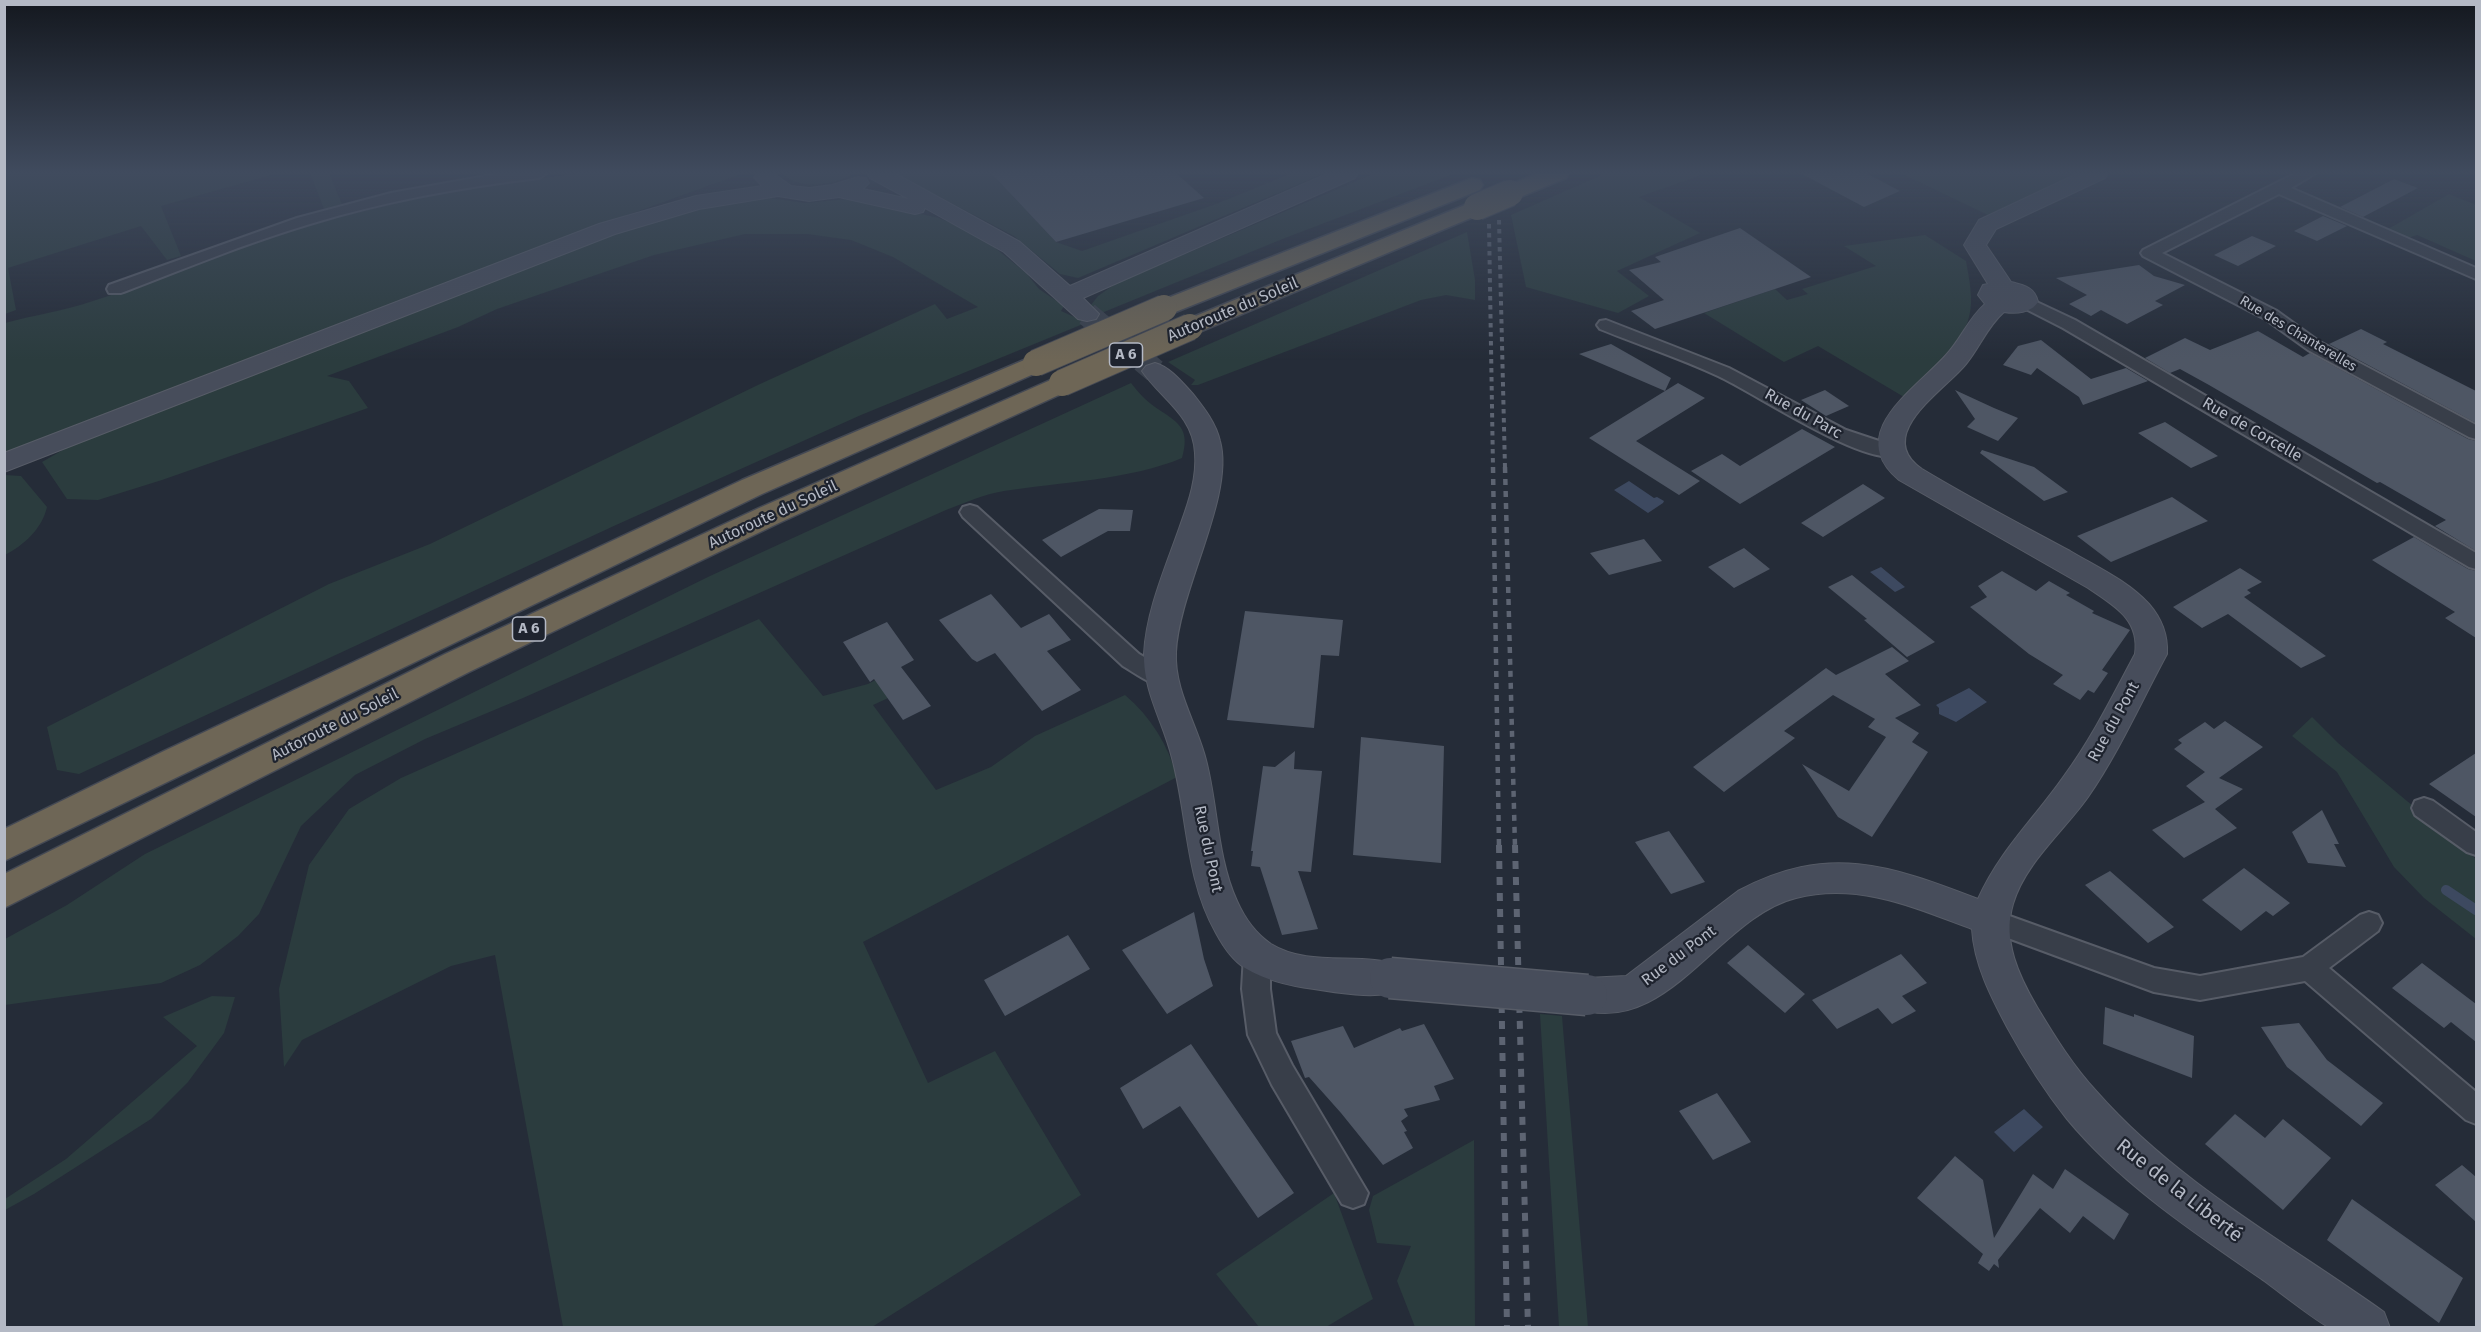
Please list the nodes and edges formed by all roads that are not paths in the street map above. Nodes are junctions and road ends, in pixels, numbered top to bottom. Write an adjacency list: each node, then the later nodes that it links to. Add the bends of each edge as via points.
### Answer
1 (266, 235): 11 (street)
2 (591, 235): 20 (street)
3 (1206, 235): 13 (street)
4 (1359, 235): 24 (highway, Autoroute du Soleil / A 6, bridge, via 1164,308 752,487)
5 (1384, 235): 29 (highway, Autoroute du Soleil / A 6, bridge, via 770,515 457,663)
6 (1980, 235): 12 (street, via 1974,245)
7 (2185, 235): 18 (street, Rue des Chanterelles, via 2149,253 2271,315 2314,346)
8 (2387, 235): 10 (street)
9 (995, 236): 13 (street)
10 (2476, 274)
11 (115, 289)
12 (2001, 295): 14 (street, via 2013,307); 19 (street, via 1964,350 1897,421 1891,432)
13 (1068, 296): 15 (street)
14 (2026, 302): 22 (street, Rue de Corcelle, via 2080,329)
15 (1087, 314)
16 (1606, 325): 19 (street, Rue du Parc, via 1726,373 1836,435)
17 (1155, 371): 23 (street, Rue du Pont, via 1189,407 1209,450 1207,485 1160,642)
18 (2476, 433)
19 (1893, 452): 30 (street, Rue du Pont, via 1904,469 2122,597 2139,612 2154,641 2151,654 2090,766 2007,875)
20 (4, 463)
21 (970, 512): 23 (street, via 1131,660)
22 (2476, 562)
23 (1162, 678): 32 (street, Rue du Pont, via 1189,759 1220,903 1243,942)
24 (176, 761): 26 (highway, via 41,807); 28 (highway, Autoroute du Soleil / A 6)
25 (2424, 808): 27 (street)
26 (4, 824)
27 (2476, 845)
28 (4, 846)
29 (4, 892)
30 (1990, 920): 32 (street, Rue du Pont, bridge, via 1927,896 1874,882 1851,878 1788,884 1735,913 1679,959 1630,992 1611,995 1299,969); 33 (street, via 2180,986 2200,988); 36 (street, Rue de la Liberté, via 1991,946 2000,975 2021,1017 2048,1063 2109,1136 2193,1206)
31 (2369, 923): 33 (street)
32 (1257, 955): 35 (street, via 1256,988 1262,1035)
33 (2309, 969): 34 (street)
34 (2476, 1110)
35 (1353, 1192)
36 (2367, 1328)

